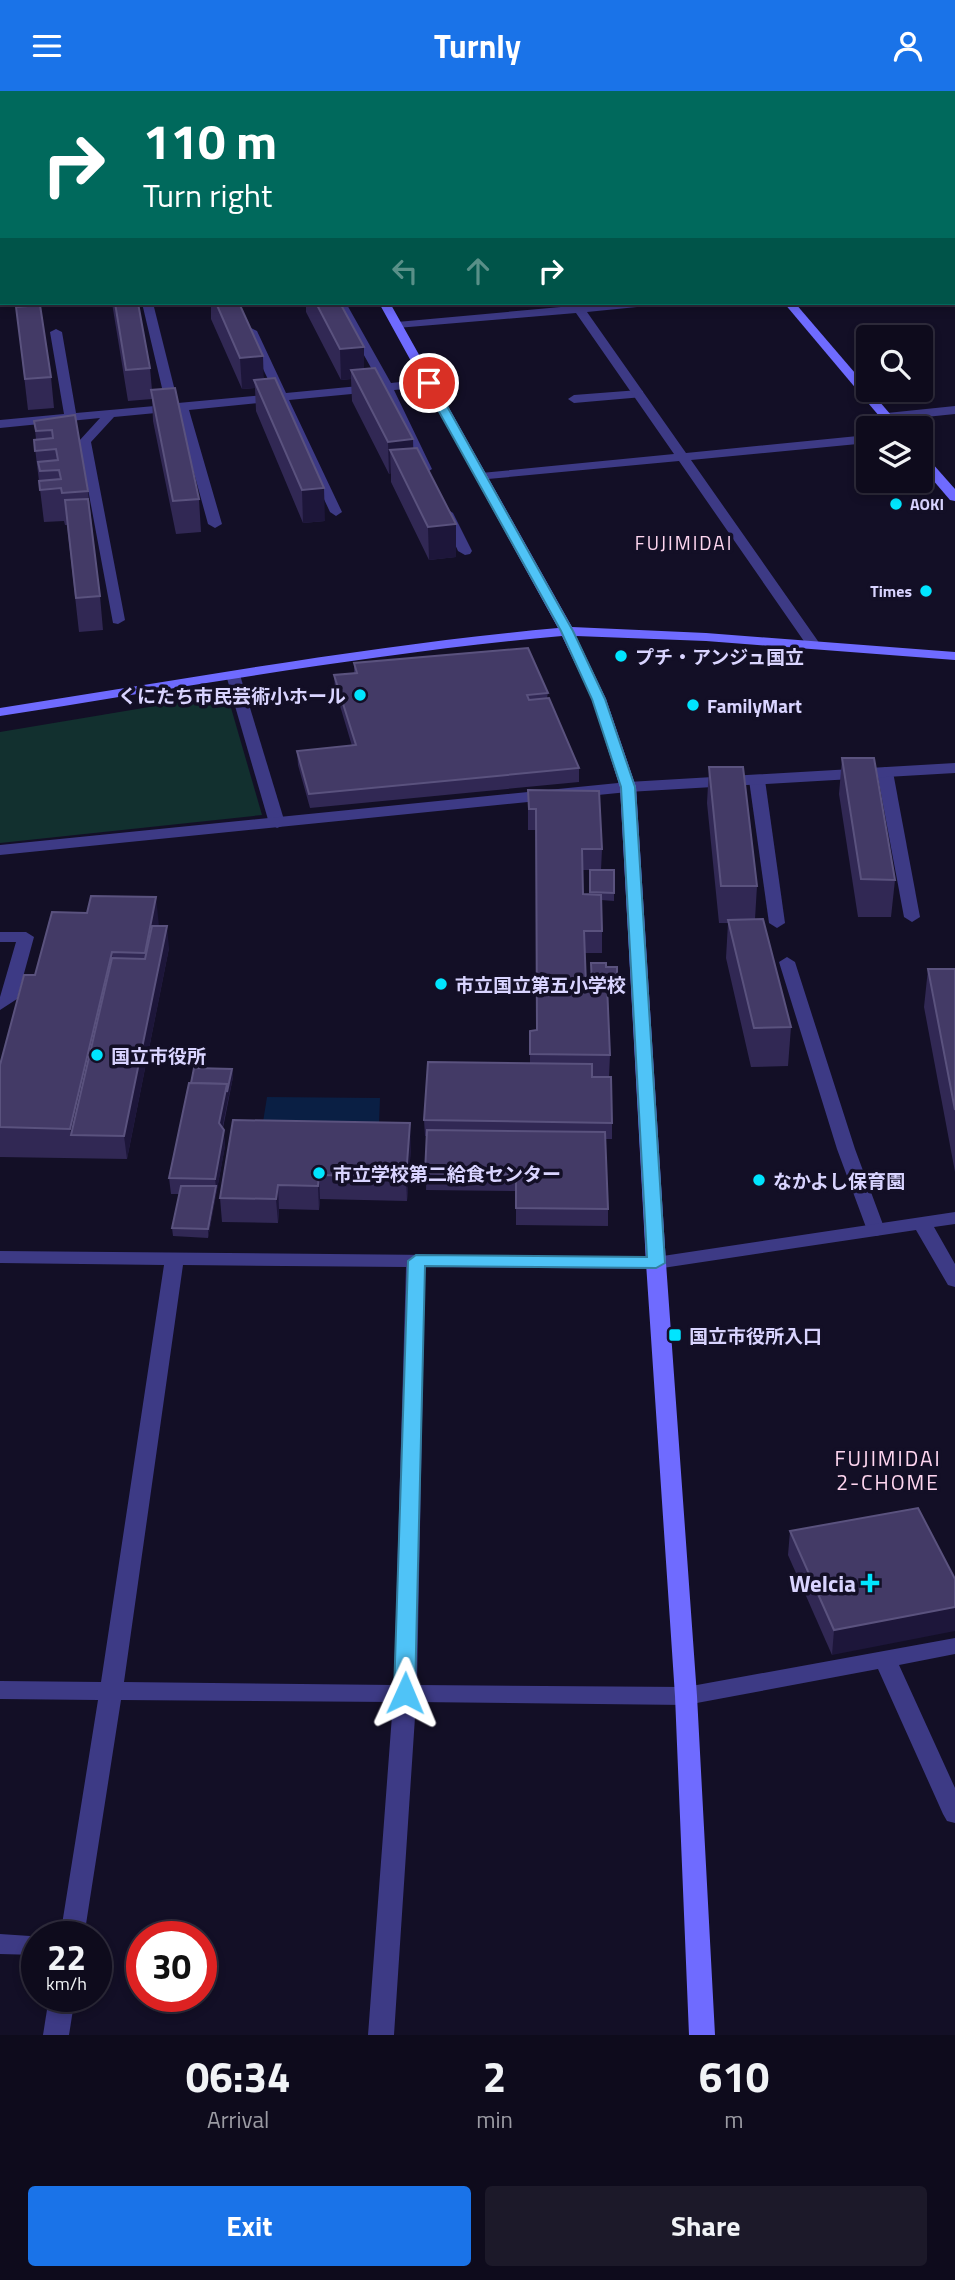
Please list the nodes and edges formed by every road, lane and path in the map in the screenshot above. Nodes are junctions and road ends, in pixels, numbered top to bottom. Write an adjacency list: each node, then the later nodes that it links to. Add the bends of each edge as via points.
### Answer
1 (148, 305): 15 (street)
2 (342, 305): 11 (street)
3 (385, 305): 8 (street)
4 (600, 305): 6 (street)
5 (791, 305): 18 (street)
6 (577, 306): 8 (street); 12 (street)
7 (248, 324): 13 (street)
8 (397, 325): 10 (street)
9 (56, 332): 20 (street)
10 (429, 383): 11 (street); 26 (street)
11 (387, 387): 13 (street); 25 (street)
12 (639, 394): 14 (street); 23 (street)
13 (283, 398): 15 (street); 29 (street)
14 (574, 399)
15 (178, 407): 17 (street); 30 (street)
16 (955, 410): 19 (street)
17 (110, 414): 20 (street); 32 (street, via 85,441)
18 (886, 416)
19 (897, 416)
20 (71, 417): 21 (street)
21 (0, 424)
22 (856, 440): 23 (street)
23 (682, 457): 26 (street); 34 (street)
24 (933, 472): 27 (street)
25 (429, 475)
26 (481, 477): 33 (street)
27 (955, 497)
28 (441, 501): 31 (street)
29 (336, 512)
30 (215, 524)
31 (465, 551)
32 (118, 620)
33 (567, 631): 34 (street); 36 (street); 41 (street, via 598,699)
34 (813, 644): 35 (street)
35 (955, 656)
36 (233, 675): 37 (street); 42 (street)
37 (0, 712)
38 (955, 768): 39 (street)
39 (885, 772): 40 (street); 44 (street)
40 (757, 780): 41 (street); 45 (street)
41 (628, 787): 42 (street); 55 (street)
42 (277, 823): 43 (street)
43 (0, 850)
44 (912, 917)
45 (777, 923)
46 (0, 937): 48 (street, via 26,937 9,999)
47 (786, 962): 51 (street)
48 (0, 1005)
49 (955, 1217): 50 (street)
50 (922, 1223): 51 (street); 56 (street)
51 (876, 1230): 55 (street)
52 (0, 1257): 53 (street)
53 (174, 1259): 54 (street); 60 (street)
54 (416, 1261): 55 (street); 61 (street)
55 (656, 1263): 62 (street)
56 (955, 1281)
57 (955, 1646): 58 (street)
58 (885, 1659): 62 (street); 63 (street)
59 (0, 1690): 60 (street)
60 (111, 1691): 61 (street); 64 (street)
61 (405, 1693): 62 (street); 69 (street)
62 (686, 1696): 70 (street)
63 (955, 1814)
64 (75, 1921)
65 (0, 1944): 66 (street)
66 (21, 1945)
67 (60, 2012): 68 (street)
68 (56, 2035)
69 (381, 2035)
70 (702, 2035)

